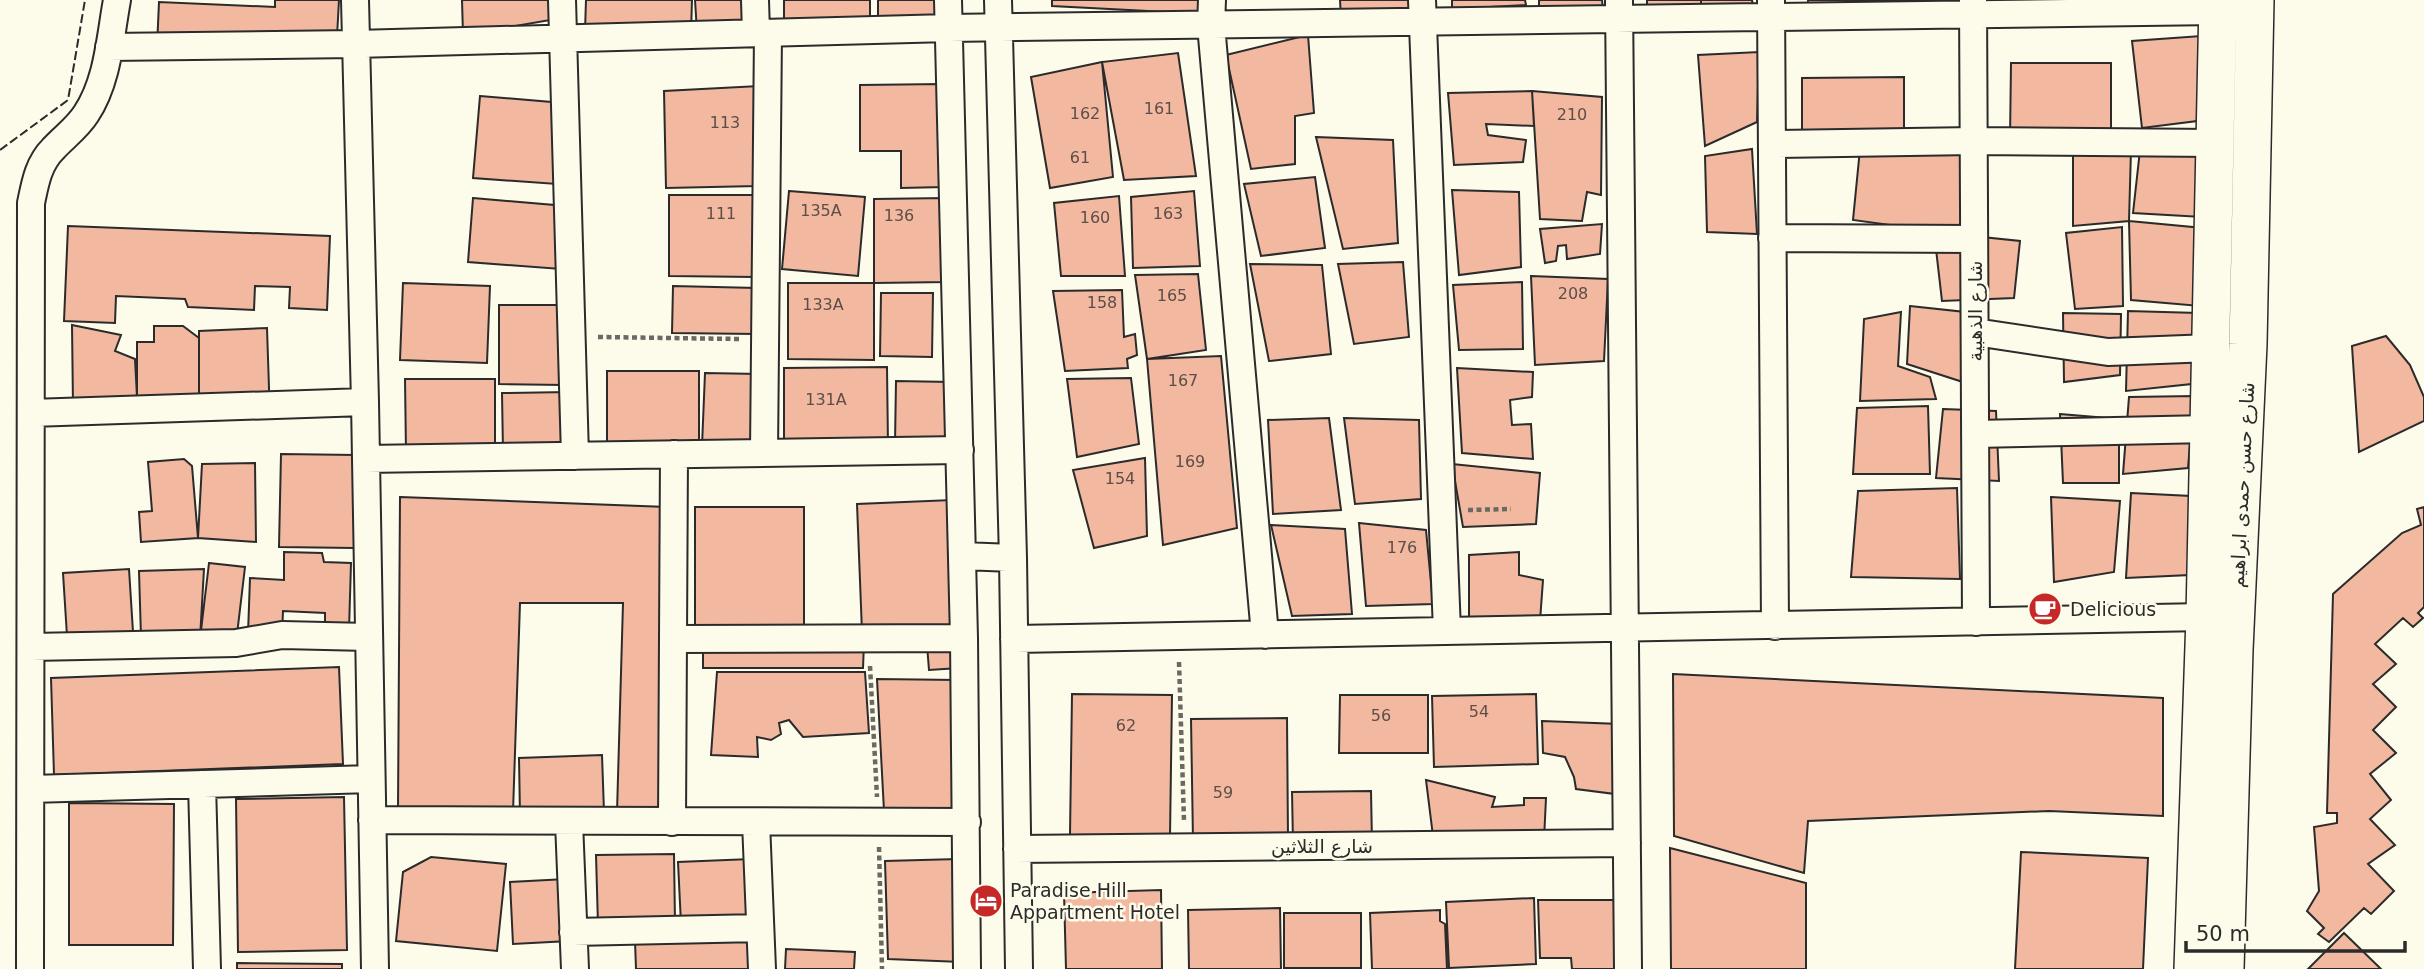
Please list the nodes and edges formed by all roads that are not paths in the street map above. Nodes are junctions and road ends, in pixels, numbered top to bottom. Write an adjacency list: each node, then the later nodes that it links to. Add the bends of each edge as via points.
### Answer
1 (117, 0): 20 (street)
2 (355, 0): 19 (street)
3 (562, 0): 18 (street)
4 (755, 0): 17 (street)
5 (948, 0): 15 (street)
6 (998, 0): 16 (street)
7 (2255, 0): 71 (main road, شارع حسن حمدى ابراهيم, via 2248,344)
8 (2218, 5): 9 (street); 22 (main road, شارع حسن حمدى ابراهيم)
9 (2170, 6): 10 (street)
10 (1973, 7): 11 (street); 21 (street, شارع الذهبية)
11 (1771, 8): 12 (street); 23 (street)
12 (1619, 9): 13 (street); 42 (street)
13 (1423, 11): 14 (street); 43 (street)
14 (1211, 12): 16 (street); 44 (street)
15 (948, 28): 16 (street); 17 (street); 32 (street)
16 (999, 28): 38 (street)
17 (762, 33): 18 (street); 33 (street)
18 (563, 38): 19 (street); 35 (street)
19 (356, 44): 20 (street); 28 (street)
20 (108, 47): 29 (street, via 98,93 72,132 51,150 37,175 31,203)
21 (1974, 141): 22 (street); 23 (street); 25 (street, شارع الذهبية)
22 (2215, 143): 27 (main road, شارع حسن حمدى ابراهيم)
23 (1772, 144): 24 (street)
24 (1772, 238): 25 (street); 41 (street)
25 (1974, 239): 26 (street, شارع الذهبية)
26 (1975, 332): 27 (street, via 2108,352); 31 (street, شارع الذهبية)
27 (2211, 348): 30 (main road, شارع حسن حمدى ابراهيم)
28 (365, 402): 29 (street); 36 (street)
29 (31, 413): 49 (street)
30 (2209, 429): 31 (street); 39 (main road, شارع حسن حمدى ابراهيم)
31 (1975, 434): 40 (street, شارع الذهبية)
32 (960, 450): 33 (street); 37 (street)
33 (764, 453): 34 (street)
34 (674, 454): 35 (street); 47 (street)
35 (575, 456): 36 (street)
36 (366, 459): 45 (street)
37 (962, 556): 38 (street); 46 (street)
38 (1013, 558): 48 (street)
39 (2205, 617): 40 (street); 70 (main road, شارع حسن حمدى ابراهيم)
40 (1976, 622): 41 (street)
41 (1774, 626): 42 (street)
42 (1625, 628): 43 (street); 58 (street)
43 (1447, 631): 44 (street)
44 (1265, 635): 48 (street)
45 (368, 637): 49 (street, via 282,635 236,643); 50 (street)
46 (964, 638): 47 (street); 57 (street)
47 (673, 639): 55 (street)
48 (1014, 639): 59 (street)
49 (31, 648): 52 (street)
50 (371, 779): 51 (street); 53 (street)
51 (202, 784): 52 (street); 63 (street)
52 (31, 789): 62 (street)
53 (372, 820): 54 (street); 64 (street)
54 (569, 822): 55 (street); 61 (street)
55 (672, 822): 56 (street)
56 (756, 822): 57 (street); 60 (street)
57 (967, 822): 67 (street)
58 (1627, 843): 59 (street, شارع الثلاثين); 69 (street)
59 (1017, 849): 68 (street)
60 (760, 928): 61 (street); 66 (street)
61 (573, 932): 65 (street)
62 (30, 969)
63 (207, 969)
64 (375, 969)
65 (575, 969)
66 (762, 969)
67 (967, 969)
68 (1019, 969)
69 (1629, 969)
70 (2193, 969)
71 (2225, 969)

